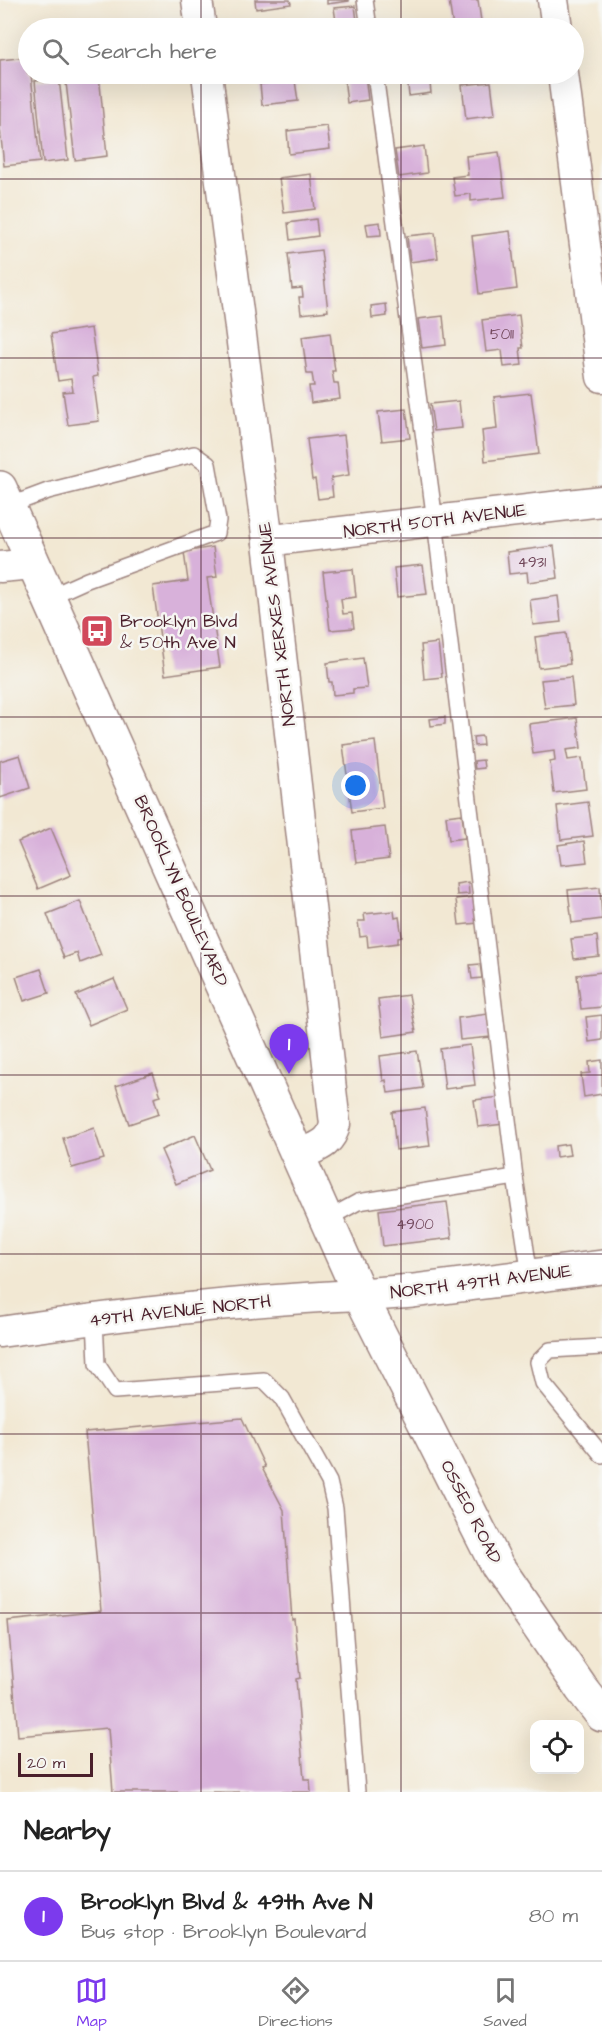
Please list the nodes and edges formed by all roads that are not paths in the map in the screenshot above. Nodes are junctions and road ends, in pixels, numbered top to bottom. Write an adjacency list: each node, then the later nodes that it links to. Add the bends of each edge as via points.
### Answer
1 (197, 0): 4 (street)
2 (365, 0): 5 (lane)
3 (554, 0): 6 (street)
4 (200, 18)
5 (368, 18)
6 (556, 18)
7 (208, 84): 14 (street, NORTH XERXES AVENUE)
8 (376, 84): 13 (lane)
9 (564, 84): 10 (street)
10 (602, 377)
11 (4, 497): 15 (main road, BROOKLYN BOULEVARD); 17 (lane, via 48,491 194,454 208,464 218,520 216,532)
12 (602, 501): 13 (street, NORTH 50TH AVENUE)
13 (435, 521): 14 (street, NORTH 50TH AVENUE); 19 (lane)
14 (268, 543): 18 (street, NORTH XERXES AVENUE, via 335,1124 328,1141)
15 (33, 564): 16 (street); 17 (main road, BROOKLYN BOULEVARD)
16 (0, 567)
17 (49, 597): 18 (main road, BROOKLYN BOULEVARD)
18 (299, 1155): 20 (main road, BROOKLYN BOULEVARD)
19 (515, 1177): 20 (lane, via 358,1202); 22 (lane)
20 (327, 1219): 23 (main road, BROOKLYN BOULEVARD)
21 (602, 1267): 22 (main road, NORTH 49TH AVENUE)
22 (530, 1276): 23 (main road, NORTH 49TH AVENUE)
23 (360, 1295): 24 (street, 49TH AVENUE NORTH); 28 (main road, OSSEO ROAD, via 497,1566)
24 (94, 1319): 25 (street, 49TH AVENUE NORTH); 29 (lane, via 97,1364 115,1390 264,1380 288,1407 329,1482 335,1508)
25 (0, 1332)
26 (602, 1347): 27 (lane, via 550,1350 538,1362 543,1383)
27 (602, 1455)
28 (602, 1715)
29 (357, 1792)

